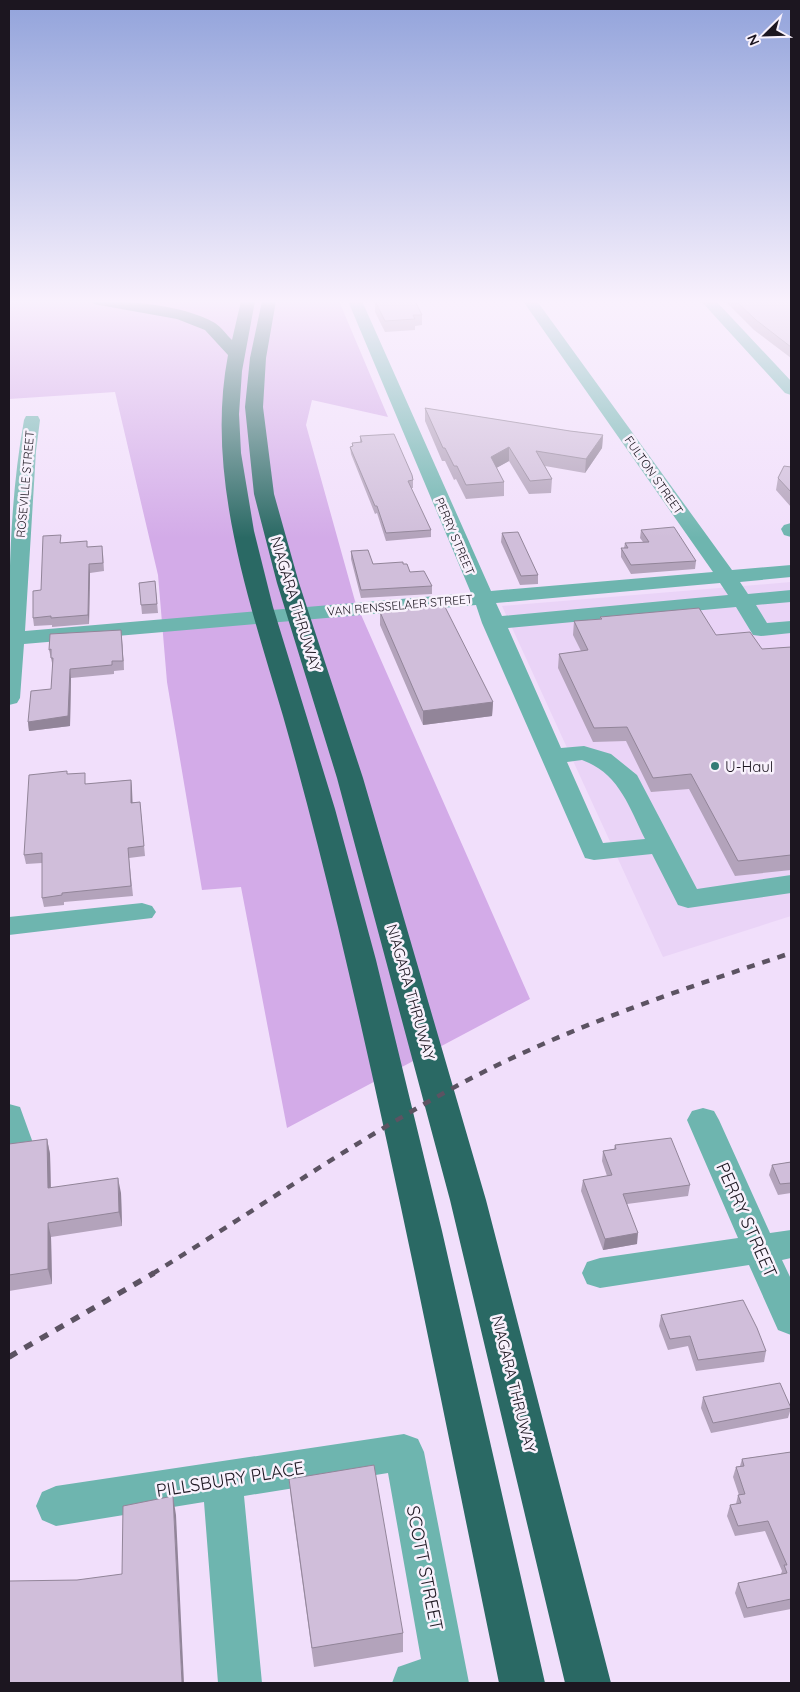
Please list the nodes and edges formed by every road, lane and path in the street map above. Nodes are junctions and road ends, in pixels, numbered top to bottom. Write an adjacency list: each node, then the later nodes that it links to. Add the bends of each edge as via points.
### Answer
1 (233, 380): 30 (highway, NIAGARA THRUWAY, via 231,439 239,509 256,586 314,779 361,960)
2 (256, 380): 29 (highway, NIAGARA THRUWAY, via 254,407 264,494 288,583 350,778 468,1200)
3 (388, 380): 11 (street, PERRY STREET)
4 (586, 380): 8 (street, FULTON STREET)
5 (32, 420): 6 (street, ROSEVILLE STREET)
6 (18, 451): 15 (street, ROSEVILLE STREET)
7 (791, 559): 8 (street)
8 (722, 571): 9 (street, VAN RENSSELAER STREET); 11 (street, VAN RENSSELAER STREET); 12 (street, FULTON STREET)
9 (791, 571)
10 (791, 596): 12 (street)
11 (482, 598): 13 (street, PERRY STREET); 15 (street, VAN RENSSELAER STREET)
12 (742, 601): 13 (street); 14 (street, FULTON STREET, via 761,630)
13 (493, 622): 17 (street, PERRY STREET)
14 (791, 628)
15 (11, 638): 16 (street, ROSEVILLE STREET)
16 (9, 698)
17 (552, 756): 18 (street, via 584,753 602,759 628,780); 18 (street, PERRY STREET, via 594,852)
18 (660, 845): 19 (street, via 688,899)
19 (791, 884)
20 (142, 912): 21 (street)
21 (9, 926)
22 (702, 1120): 23 (street, PERRY STREET)
23 (776, 1247): 24 (street); 25 (street, PERRY STREET)
24 (600, 1273)
25 (791, 1319)
26 (404, 1452): 27 (street, PILLSBURY PLACE); 31 (street, SCOTT STREET)
27 (222, 1480): 28 (street, PILLSBURY PLACE); 32 (street)
28 (56, 1506)
29 (584, 1667)
30 (520, 1673)
31 (436, 1681)
32 (240, 1683)

